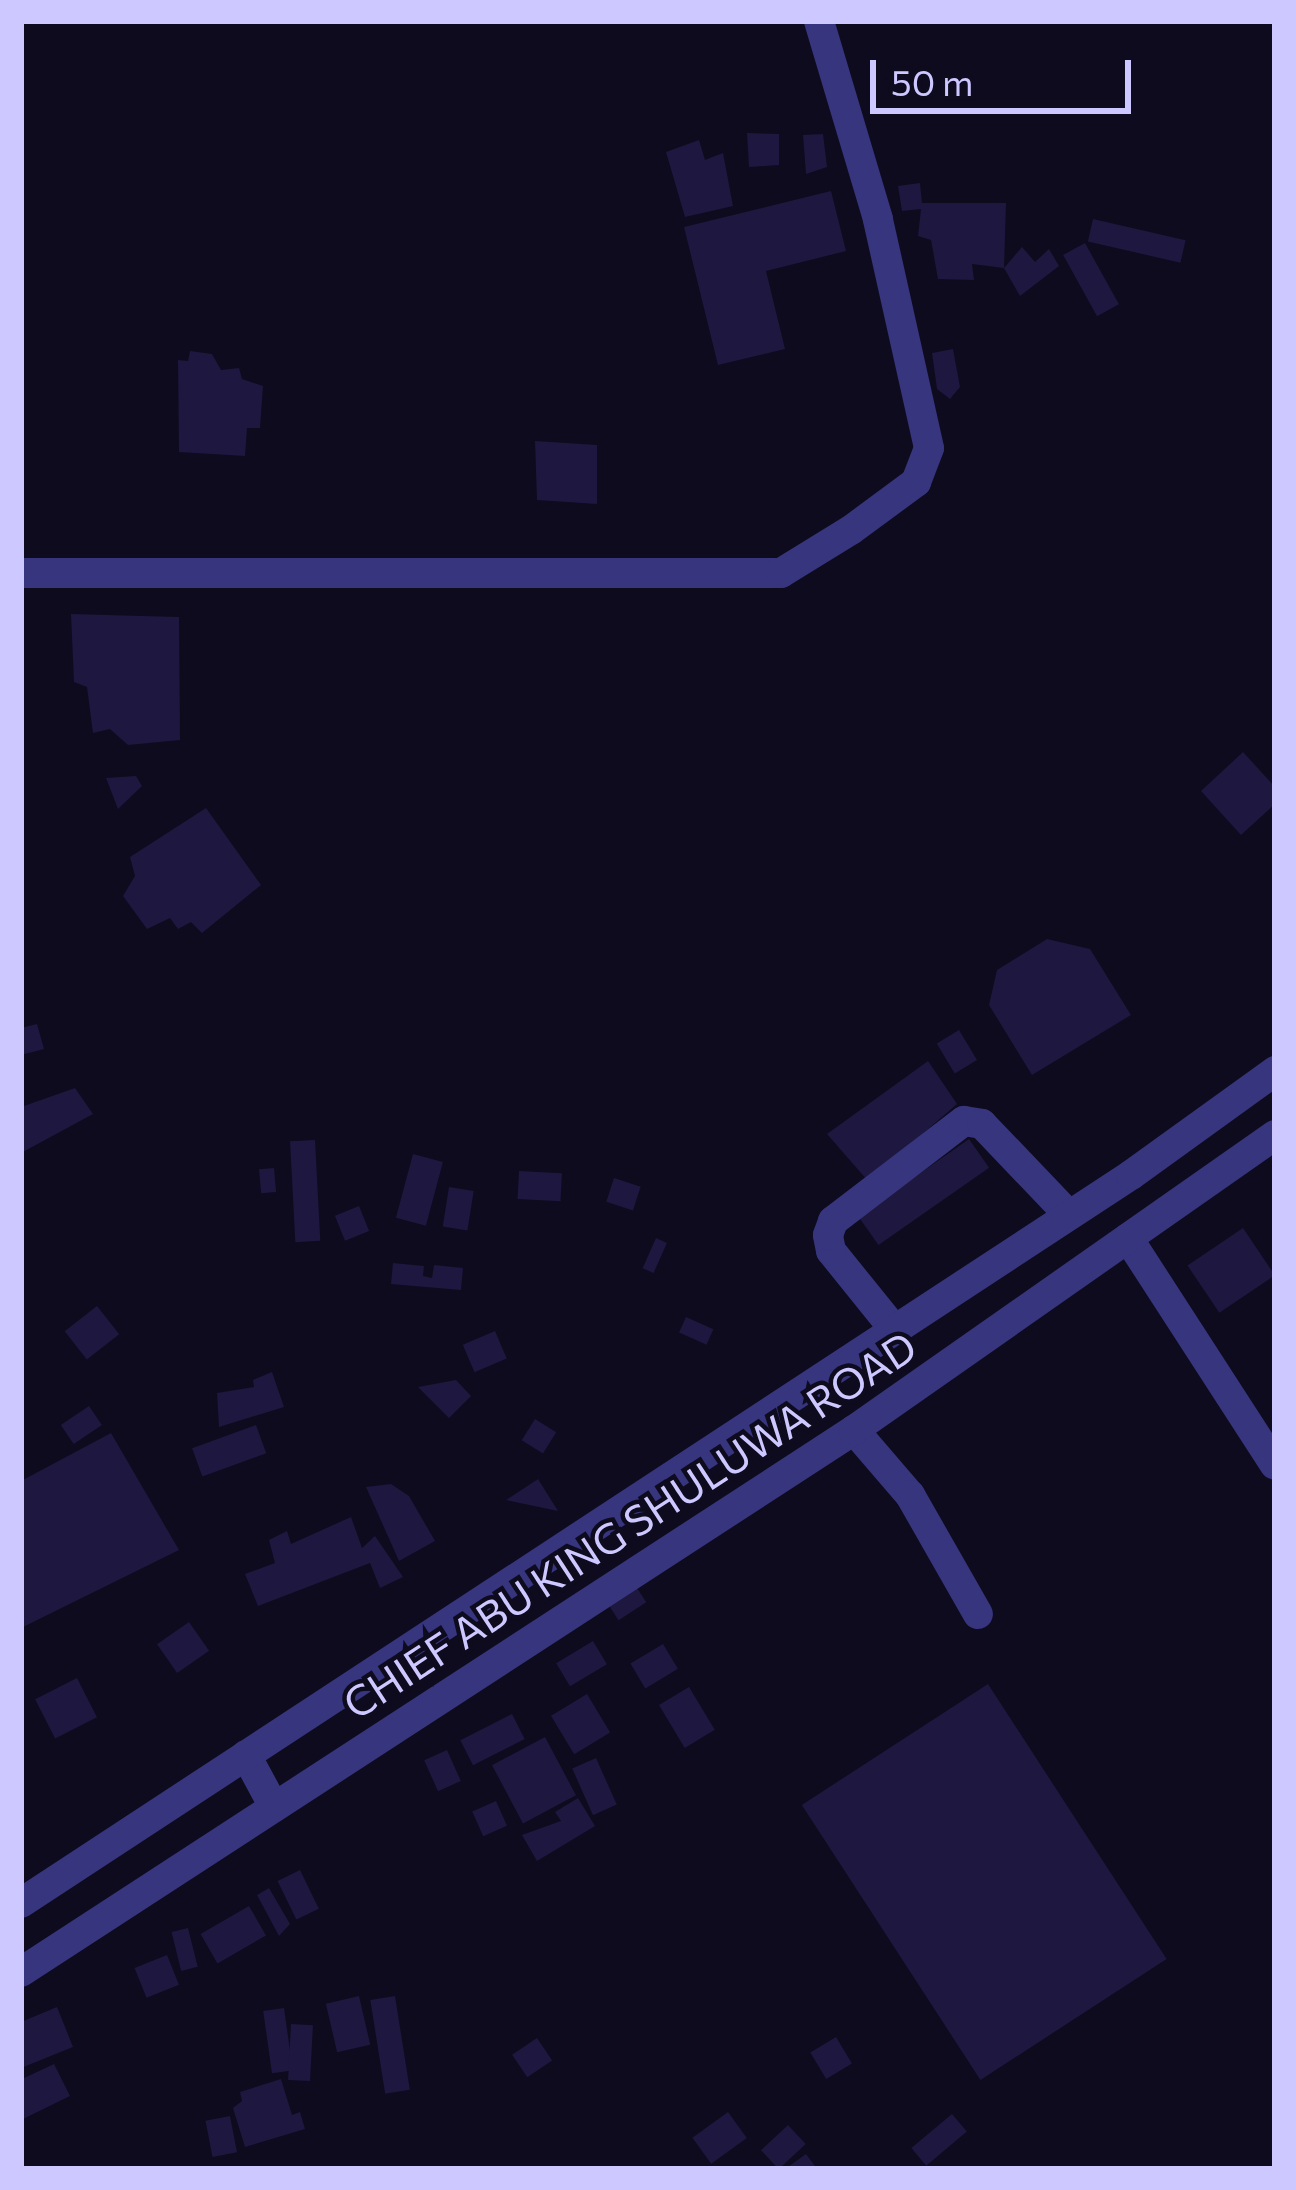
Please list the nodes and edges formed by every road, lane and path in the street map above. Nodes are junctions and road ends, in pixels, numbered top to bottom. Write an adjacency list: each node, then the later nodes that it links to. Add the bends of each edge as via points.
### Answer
1 (819, 21): 2 (street, via 878,219 929,448 916,482 851,530 781,573)
2 (21, 572)
3 (1275, 1071): 5 (street)
4 (1275, 1135): 6 (street, CHIEF ABU KING SHULUWA ROAD)
5 (1069, 1215): 7 (street); 7 (street, via 982,1124 964,1121 832,1221 831,1251)
6 (1128, 1238): 8 (street, CHIEF ABU KING SHULUWA ROAD); 9 (street)
7 (894, 1329): 11 (street)
8 (854, 1430): 10 (street, via 910,1495); 12 (street, CHIEF ABU KING SHULUWA ROAD)
9 (1275, 1465)
10 (978, 1614)
11 (246, 1755): 12 (street); 13 (street)
12 (274, 1807): 14 (street, CHIEF ABU KING SHULUWA ROAD)
13 (21, 1903)
14 (21, 1972)

